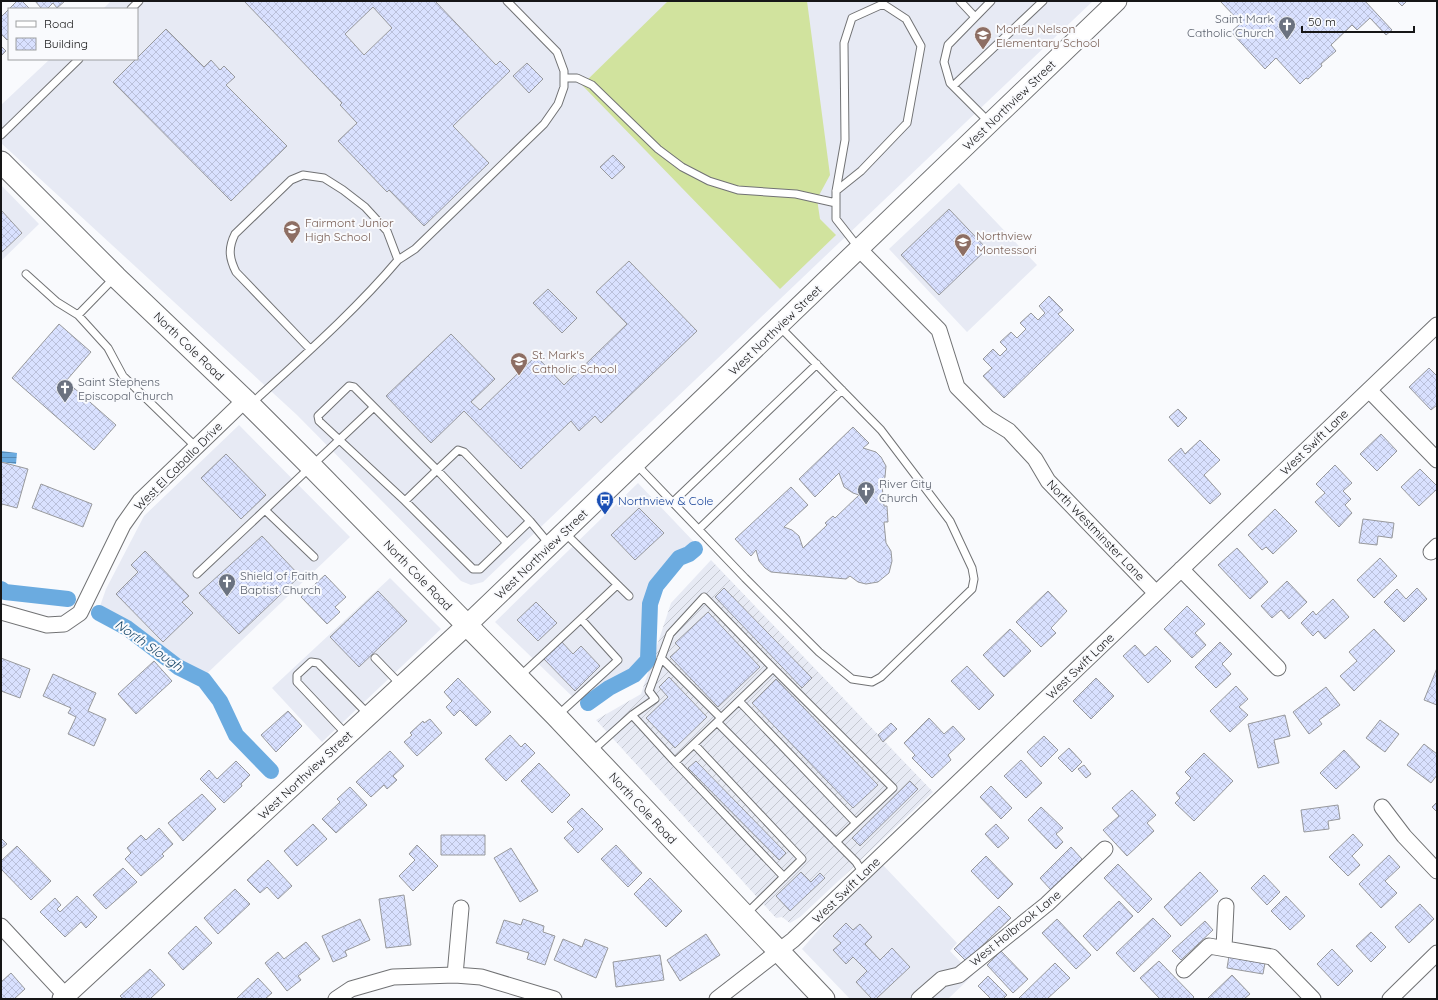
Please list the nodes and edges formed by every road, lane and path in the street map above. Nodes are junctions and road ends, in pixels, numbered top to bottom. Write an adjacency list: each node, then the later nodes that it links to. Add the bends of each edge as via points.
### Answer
1 (139, 1): 7 (lane)
2 (507, 1): 10 (lane, via 557,52)
3 (960, 1): 8 (lane)
4 (991, 1): 8 (lane)
5 (1043, 1): 11 (lane)
6 (1117, 1): 12 (street, West Northview Street)
7 (131, 8)
8 (975, 17): 11 (lane, via 948,45 944,62)
9 (78, 60): 13 (lane)
10 (564, 78): 16 (lane, via 577,78 592,85 658,149 682,167 709,182 738,190 796,194); 18 (lane, via 564,88 558,104 544,124 415,249)
11 (953, 86): 12 (lane)
12 (989, 123): 17 (street, West Northview Street)
13 (1, 136)
14 (1, 162): 20 (main road, North Cole Road)
15 (836, 191): 15 (lane, via 861,171 907,123 921,46 906,19 883,4 852,18 844,43 845,140); 16 (lane)
16 (836, 203): 17 (lane, via 836,219)
17 (859, 249): 23 (street, West Northview Street); 48 (street, North Westminster Lane, via 939,330 957,387 988,418 1009,431 1036,460 1048,481)
18 (398, 260): 24 (lane, via 374,288); 24 (lane, via 388,231 365,207 324,178 314,176 303,175 291,180 235,234 230,244 230,253 236,272)
19 (26, 274): 21 (lane, via 57,302)
20 (116, 277): 21 (lane); 28 (main road, North Cole Road)
21 (78, 315): 31 (lane, via 108,348 123,376)
22 (1437, 325): 27 (street, West Swift Lane)
23 (779, 326): 25 (lane); 33 (street, West Northview Street)
24 (310, 349): 28 (lane)
25 (817, 364): 26 (lane); 37 (lane)
26 (842, 390): 40 (lane); 40 (lane, via 881,430 950,521 972,568 972,589 881,677 872,682 852,679 819,652)
27 (1369, 390): 32 (street); 45 (street, West Swift Lane)
28 (247, 402): 31 (street, West El Caballo Drive); 34 (main road, North Cole Road)
29 (374, 407): 30 (lane); 30 (lane, via 349,386 318,416 319,421); 35 (lane)
30 (339, 439): 34 (lane); 36 (lane)
31 (196, 447): 50 (street, West El Caballo Drive, via 140,501 123,525 80,613 64,624 48,625)
32 (1437, 460)
33 (636, 463): 37 (lane); 41 (street, West Northview Street)
34 (312, 467): 38 (lane); 52 (main road, North Cole Road)
35 (436, 470): 36 (lane); 39 (lane, via 458,450 464,452); 42 (lane)
36 (405, 501): 42 (lane, via 473,569 480,569)
37 (673, 502): 40 (lane)
38 (265, 510): 44 (lane); 46 (lane)
39 (530, 521): 42 (lane); 43 (lane)
40 (699, 529)
41 (564, 532): 43 (street, West Northview Street); 47 (lane)
42 (507, 543)
43 (550, 545): 52 (street, West Northview Street)
44 (314, 557)
45 (1181, 569): 48 (street, West Swift Lane); 56 (street)
46 (197, 574)
47 (617, 585): 49 (lane); 51 (lane)
48 (1156, 593): 73 (street, West Swift Lane)
49 (629, 596)
50 (1, 612)
51 (581, 619): 57 (lane); 62 (lane, via 618,660)
52 (467, 625): 57 (main road, North Cole Road); 58 (street, West Northview Street)
53 (375, 658): 58 (lane)
54 (661, 658): 55 (lane, via 670,634 704,597); 60 (lane, via 649,691 655,699); 63 (lane)
55 (773, 668): 59 (lane); 69 (lane, via 894,788)
56 (1278, 668)
57 (518, 677): 62 (main road, North Cole Road)
58 (402, 685): 61 (street, West Northview Street)
59 (738, 701): 63 (lane); 69 (lane)
60 (632, 715): 66 (lane); 67 (lane)
61 (369, 716): 64 (street, West Northview Street); 64 (lane, via 318,663 311,662 297,675 297,682)
62 (556, 716): 66 (main road, North Cole Road)
63 (719, 720): 65 (lane); 70 (lane)
64 (347, 735): 84 (street, West Northview Street)
65 (694, 744): 67 (lane); 74 (lane, via 802,859)
66 (590, 752): 77 (main road, North Cole Road)
67 (676, 762): 74 (lane)
68 (1382, 807): 72 (street, via 1404,836)
69 (856, 823): 70 (lane)
70 (836, 842): 73 (lane)
71 (1105, 849): 89 (street, West Holbrook Lane, via 1047,904 959,975 942,979)
72 (1437, 871)
73 (863, 873): 80 (street, West Swift Lane, via 793,940)
74 (784, 877): 77 (lane)
75 (1226, 906): 79 (street)
76 (461, 908): 83 (street)
77 (744, 915): 80 (main road, North Cole Road)
78 (1, 926): 84 (street)
79 (1224, 948): 82 (street, via 1209,946); 90 (street, via 1272,957)
80 (778, 951): 87 (street, West Swift Lane); 88 (main road, North Cole Road)
81 (1437, 954): 91 (street)
82 (1184, 970)
83 (455, 976): 85 (street, via 392,977 351,989); 86 (street, via 481,977)
84 (66, 998)
85 (336, 999)
86 (554, 999)
87 (717, 999)
88 (824, 999)
89 (919, 999)
90 (1313, 999)
91 (1390, 999)

